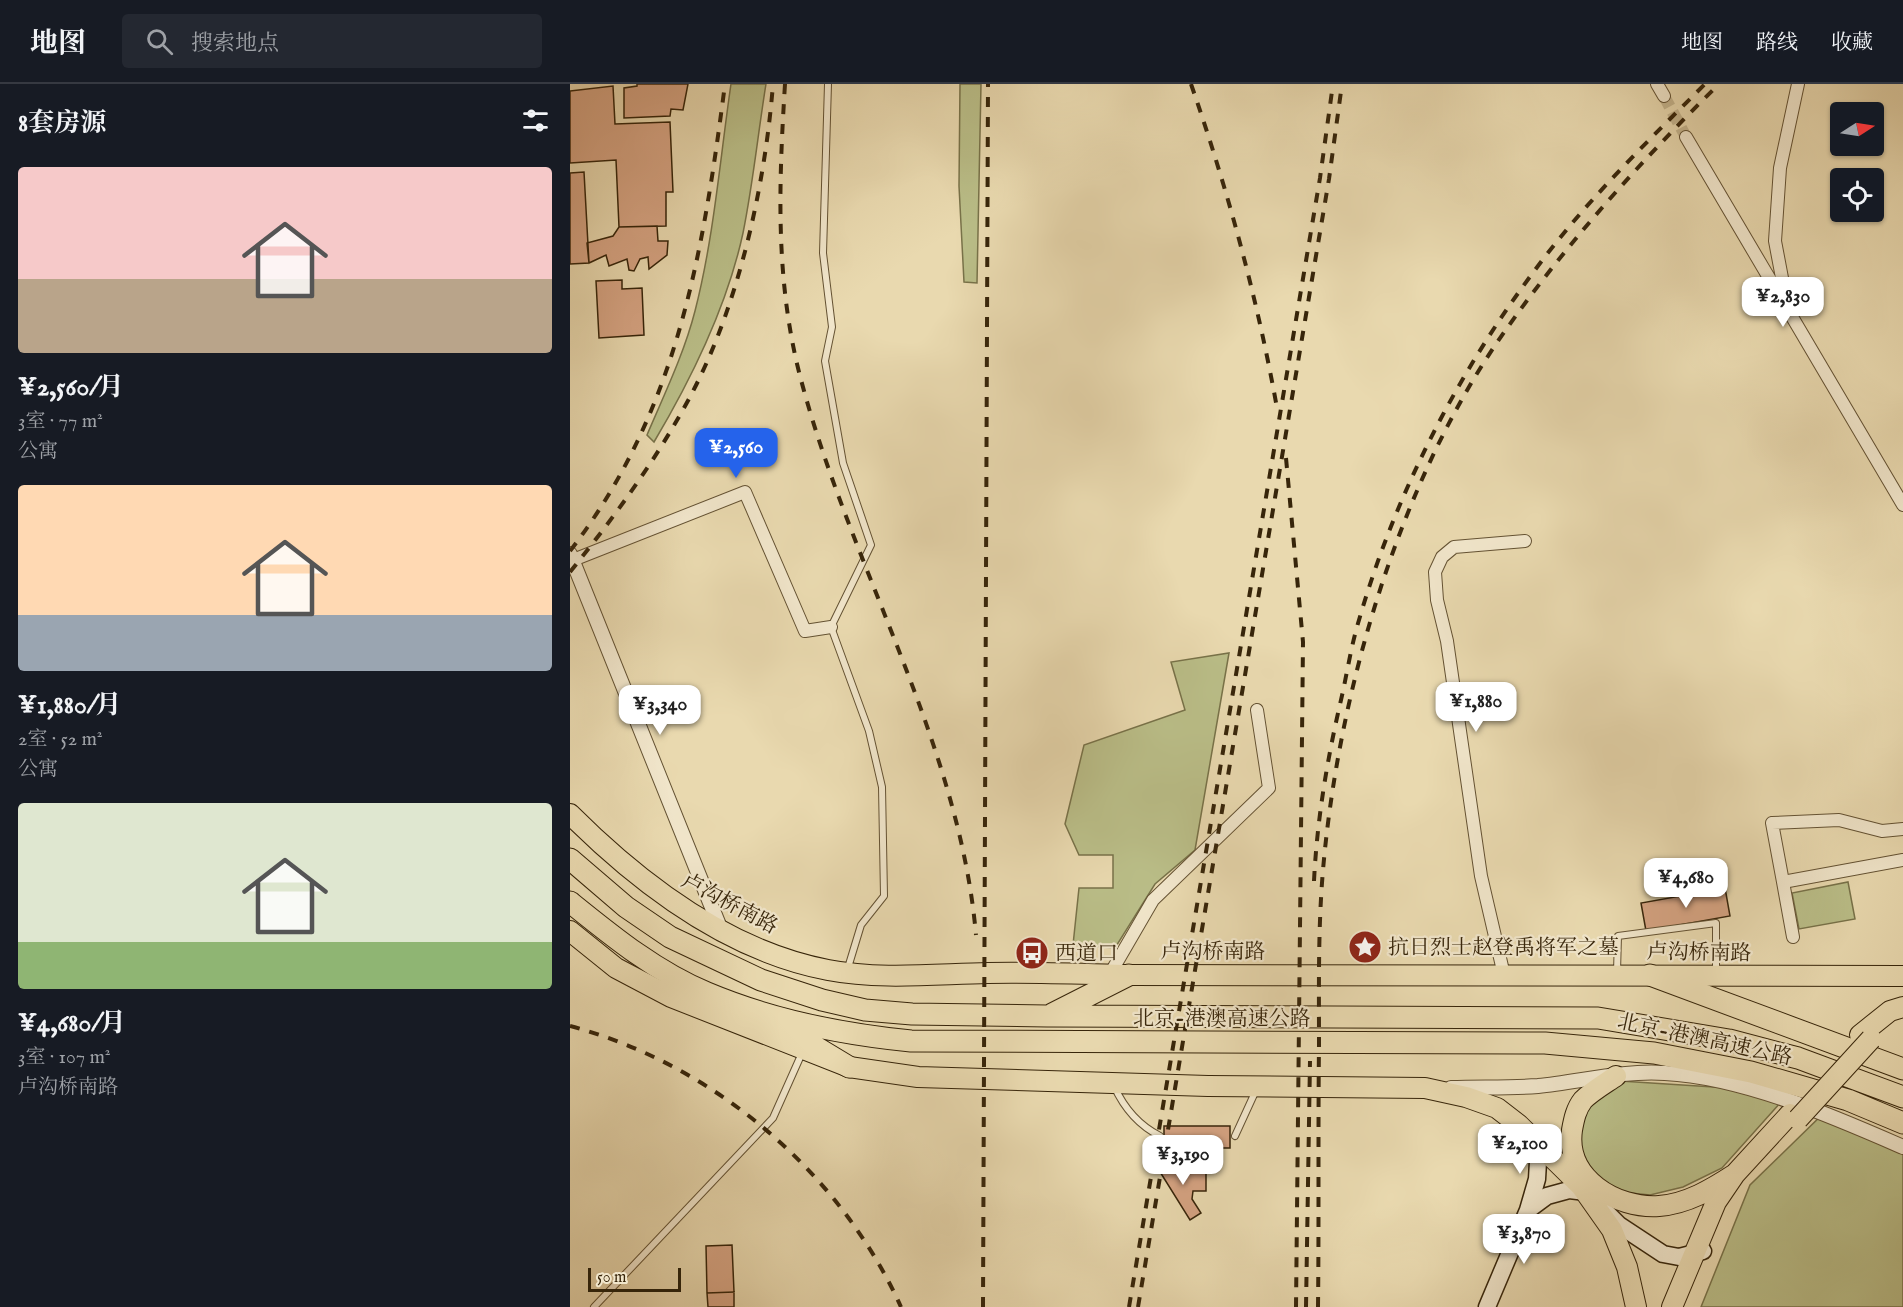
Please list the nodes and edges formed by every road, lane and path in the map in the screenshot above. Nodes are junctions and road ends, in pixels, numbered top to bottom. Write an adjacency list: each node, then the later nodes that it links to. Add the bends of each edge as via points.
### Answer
1 (828, 84): 10 (lane, via 823,253 832,327 825,361 843,463 871,545)
2 (1657, 84): 4 (street)
3 (1798, 84): 6 (street, via 1780,168 1775,241)
4 (1664, 96)
5 (1686, 137): 6 (street)
6 (1788, 308): 7 (street)
7 (1903, 505)
8 (1525, 541): 25 (street, via 1454,547 1442,557 1435,573 1481,876)
9 (571, 557): 10 (street, via 745,492 805,631); 18 (street)
10 (831, 627): 23 (lane, via 869,731 882,787 884,896 861,925)
11 (1257, 710): 24 (street, via 1269,788 1153,900)
12 (570, 814): 18 (highway, 卢沟桥南路, via 615,858 661,893)
13 (1903, 829): 16 (street, via 1882,831 1839,820 1772,823)
14 (570, 859): 32 (highway, 北京-港澳高速公路, via 626,907 670,937 791,990 864,1010)
15 (1903, 860): 16 (street)
16 (1783, 882): 20 (street)
17 (570, 902): 31 (highway, 北京-港澳高速公路, via 661,969 705,993)
18 (722, 930): 23 (highway, 卢沟桥南路, via 763,950 827,970)
19 (570, 931): 35 (highway, via 616,968 670,997)
20 (1793, 937)
21 (1356, 960): 22 (path, via 1357,946 1371,947)
22 (1371, 960)
23 (847, 972): 24 (highway, 卢沟桥南路, via 885,976 1044,972)
24 (1120, 975): 25 (highway, 卢沟桥南路); 32 (highway)
25 (1504, 975): 26 (highway, 卢沟桥南路)
26 (1617, 975): 27 (highway, 卢沟桥南路); 28 (lane, via 1618,936 1716,923)
27 (1650, 975): 28 (highway, 卢沟桥南路); 37 (highway)
28 (1716, 976): 29 (highway, 卢沟桥南路)
29 (1903, 976)
30 (1903, 1007): 34 (highway, via 1890,1011)
31 (754, 1010): 36 (highway); 44 (highway, 北京-港澳高速公路, via 859,1036 911,1041 1545,1043 1654,1053 1791,1082)
32 (1047, 1016): 42 (highway, 北京-港澳高速公路, via 1598,1018 1661,1026 1775,1052)
33 (1903, 1018): 34 (highway)
34 (1866, 1037): 43 (highway)
35 (803, 1049): 36 (highway); 53 (lane, via 772,1118)
36 (849, 1067): 39 (highway, via 918,1077)
37 (1903, 1069)
38 (1616, 1076): 41 (street, via 1536,1086); 48 (street, via 1663,1072 1711,1080 1776,1097); 49 (highway, via 1584,1100 1574,1117 1573,1155 1598,1190 1635,1204 1660,1206 1707,1192)
39 (1112, 1083): 40 (highway); 45 (lane, via 1143,1128)
40 (1258, 1087): 41 (highway); 46 (lane)
41 (1425, 1088): 47 (highway, via 1497,1108)
42 (1903, 1097)
43 (1794, 1116): 49 (highway); 52 (highway, via 1737,1187)
44 (1903, 1123)
45 (1160, 1136)
46 (1235, 1136)
47 (1539, 1144): 50 (highway); 51 (main road, via 1537,1179)
48 (1903, 1147)
49 (1735, 1174): 52 (highway, via 1716,1202)
50 (1586, 1192): 51 (main road, via 1569,1190 1547,1196); 52 (main road, via 1619,1225 1663,1254 1679,1257); 55 (highway, via 1611,1230 1627,1267)
51 (1528, 1210): 54 (main road)
52 (1698, 1252): 56 (highway); 57 (highway)
53 (594, 1307)
54 (1487, 1307)
55 (1636, 1307)
56 (1672, 1307)
57 (1683, 1307)

